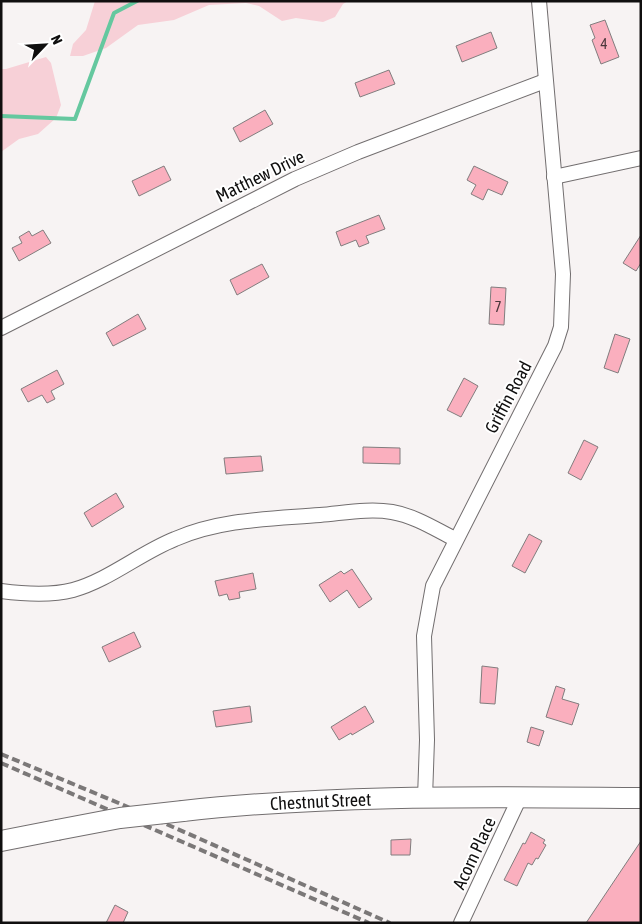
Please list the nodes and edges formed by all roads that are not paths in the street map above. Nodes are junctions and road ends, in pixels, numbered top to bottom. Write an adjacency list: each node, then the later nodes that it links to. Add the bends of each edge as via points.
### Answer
1 (539, 1): 2 (street, Griffin Road)
2 (545, 81): 4 (street, Griffin Road); 5 (street, Matthew Drive, via 295,179)
3 (641, 158): 4 (street)
4 (554, 176): 6 (street, Griffin Road, via 563,274 561,327 556,346)
5 (1, 328)
6 (455, 539): 7 (street, via 407,516 373,511 231,522 169,541 73,590 51,593); 8 (street, Griffin Road, via 433,586 425,620)
7 (1, 591)
8 (425, 798): 9 (main road, Chestnut Street); 11 (main road, Chestnut Street, bridge, via 252,804 120,818)
9 (520, 798): 10 (main road, Chestnut Street); 12 (street, Acorn Place)
10 (641, 798)
11 (1, 841)
12 (461, 923)

